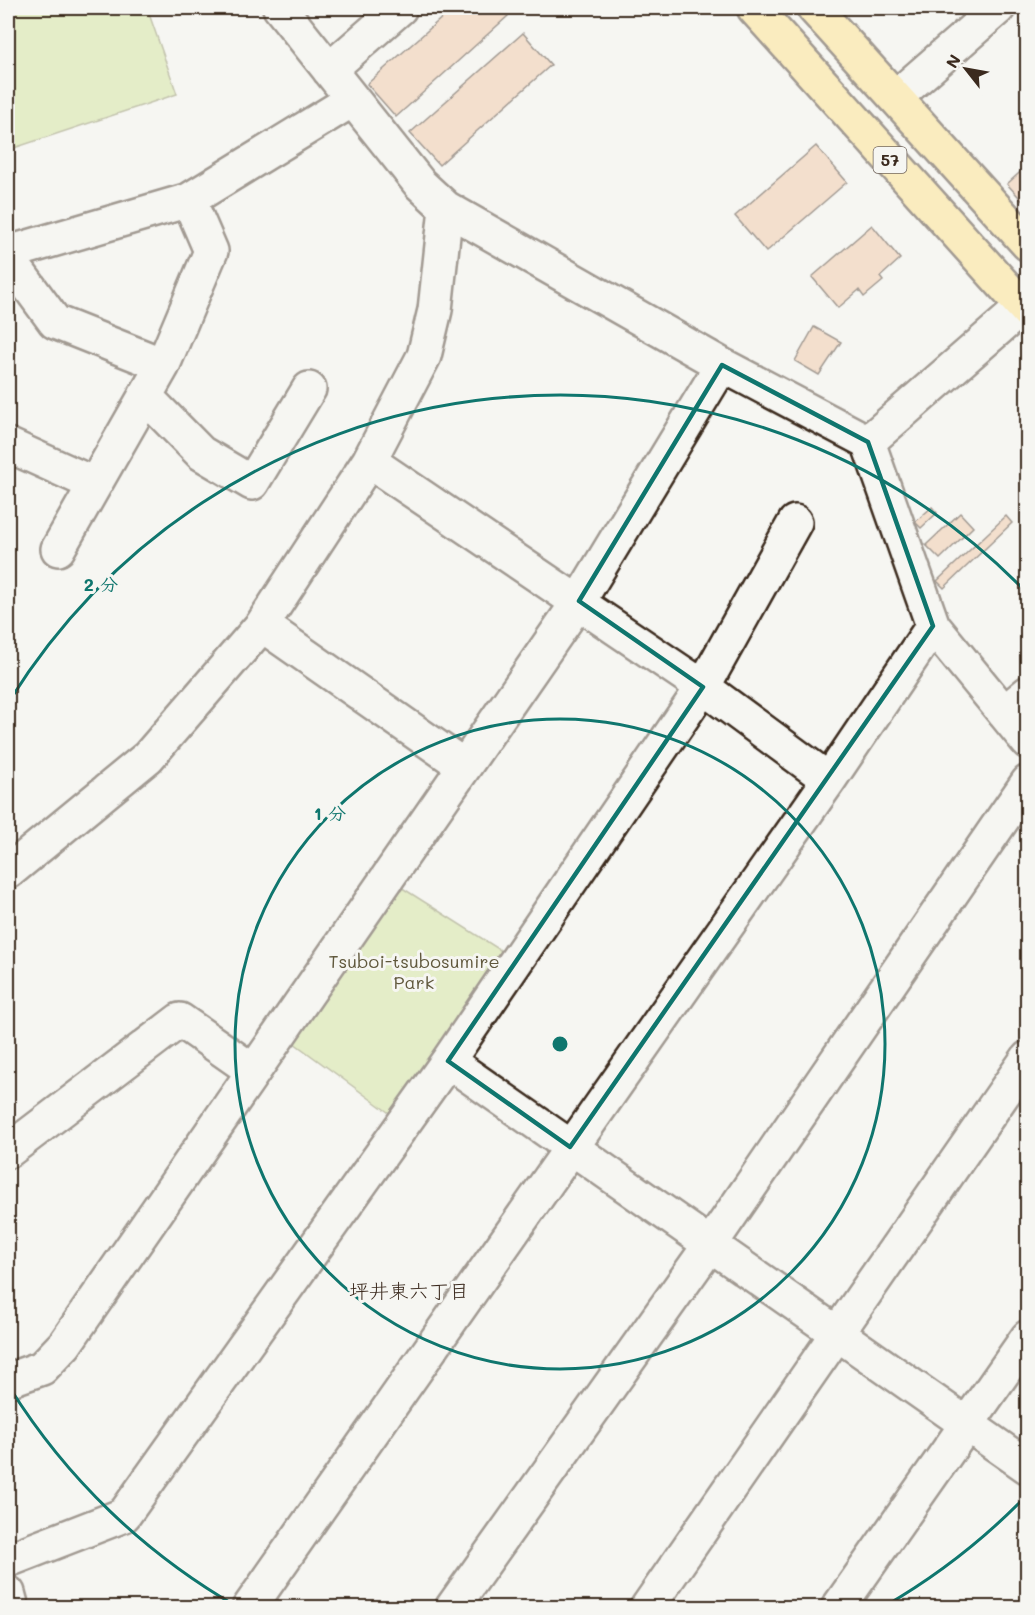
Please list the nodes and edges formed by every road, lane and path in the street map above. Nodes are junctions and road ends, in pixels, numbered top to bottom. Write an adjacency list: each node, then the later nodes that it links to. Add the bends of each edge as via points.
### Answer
1 (280, 8): 6 (street)
2 (400, 8): 6 (street)
3 (754, 8): 14 (main road, 57)
4 (814, 8): 7 (main road, 57)
5 (998, 8): 7 (street)
6 (329, 70): 8 (street)
7 (896, 97): 11 (main road, 57)
8 (352, 100): 9 (street); 10 (street, via 420,184)
9 (189, 200): 12 (street); 15 (street, via 211,251)
10 (446, 208): 16 (street); 21 (street, via 435,310 424,356)
11 (1028, 244)
12 (8, 253)
13 (8, 258): 15 (street, via 55,322)
14 (1025, 309): 19 (street)
15 (163, 365): 18 (street)
16 (722, 365): 19 (street); 25 (street)
17 (309, 389): 18 (street, via 252,483 201,453)
18 (145, 396): 22 (street)
19 (868, 442): 27 (street)
20 (8, 445): 22 (street)
21 (369, 461): 25 (street); 26 (street)
22 (94, 484): 24 (street)
23 (795, 522): 28 (street)
24 (58, 549)
25 (579, 601): 28 (street); 31 (street)
26 (262, 626): 31 (street); 34 (street, via 148,757)
27 (933, 626): 29 (street); 32 (street)
28 (703, 687): 32 (street); 36 (street)
29 (1016, 703): 30 (street)
30 (1028, 742)
31 (465, 766): 37 (street)
32 (829, 780): 38 (street)
33 (1028, 782): 40 (street)
34 (8, 872)
35 (1028, 1058): 41 (street)
36 (448, 1061): 38 (street); 46 (street, via 124,1515)
37 (254, 1071): 39 (street, via 180,1020); 43 (street, via 65,1344 42,1368)
38 (570, 1147): 40 (street); 49 (street)
39 (8, 1151)
40 (710, 1245): 41 (street); 50 (street)
41 (837, 1334): 44 (street); 51 (street)
42 (1028, 1337): 44 (street)
43 (8, 1380)
44 (967, 1425): 45 (street); 52 (street)
45 (1028, 1467)
46 (8, 1560)
47 (8, 1593): 48 (street)
48 (12, 1608)
49 (249, 1608)
50 (452, 1608)
51 (647, 1608)
52 (838, 1608)

